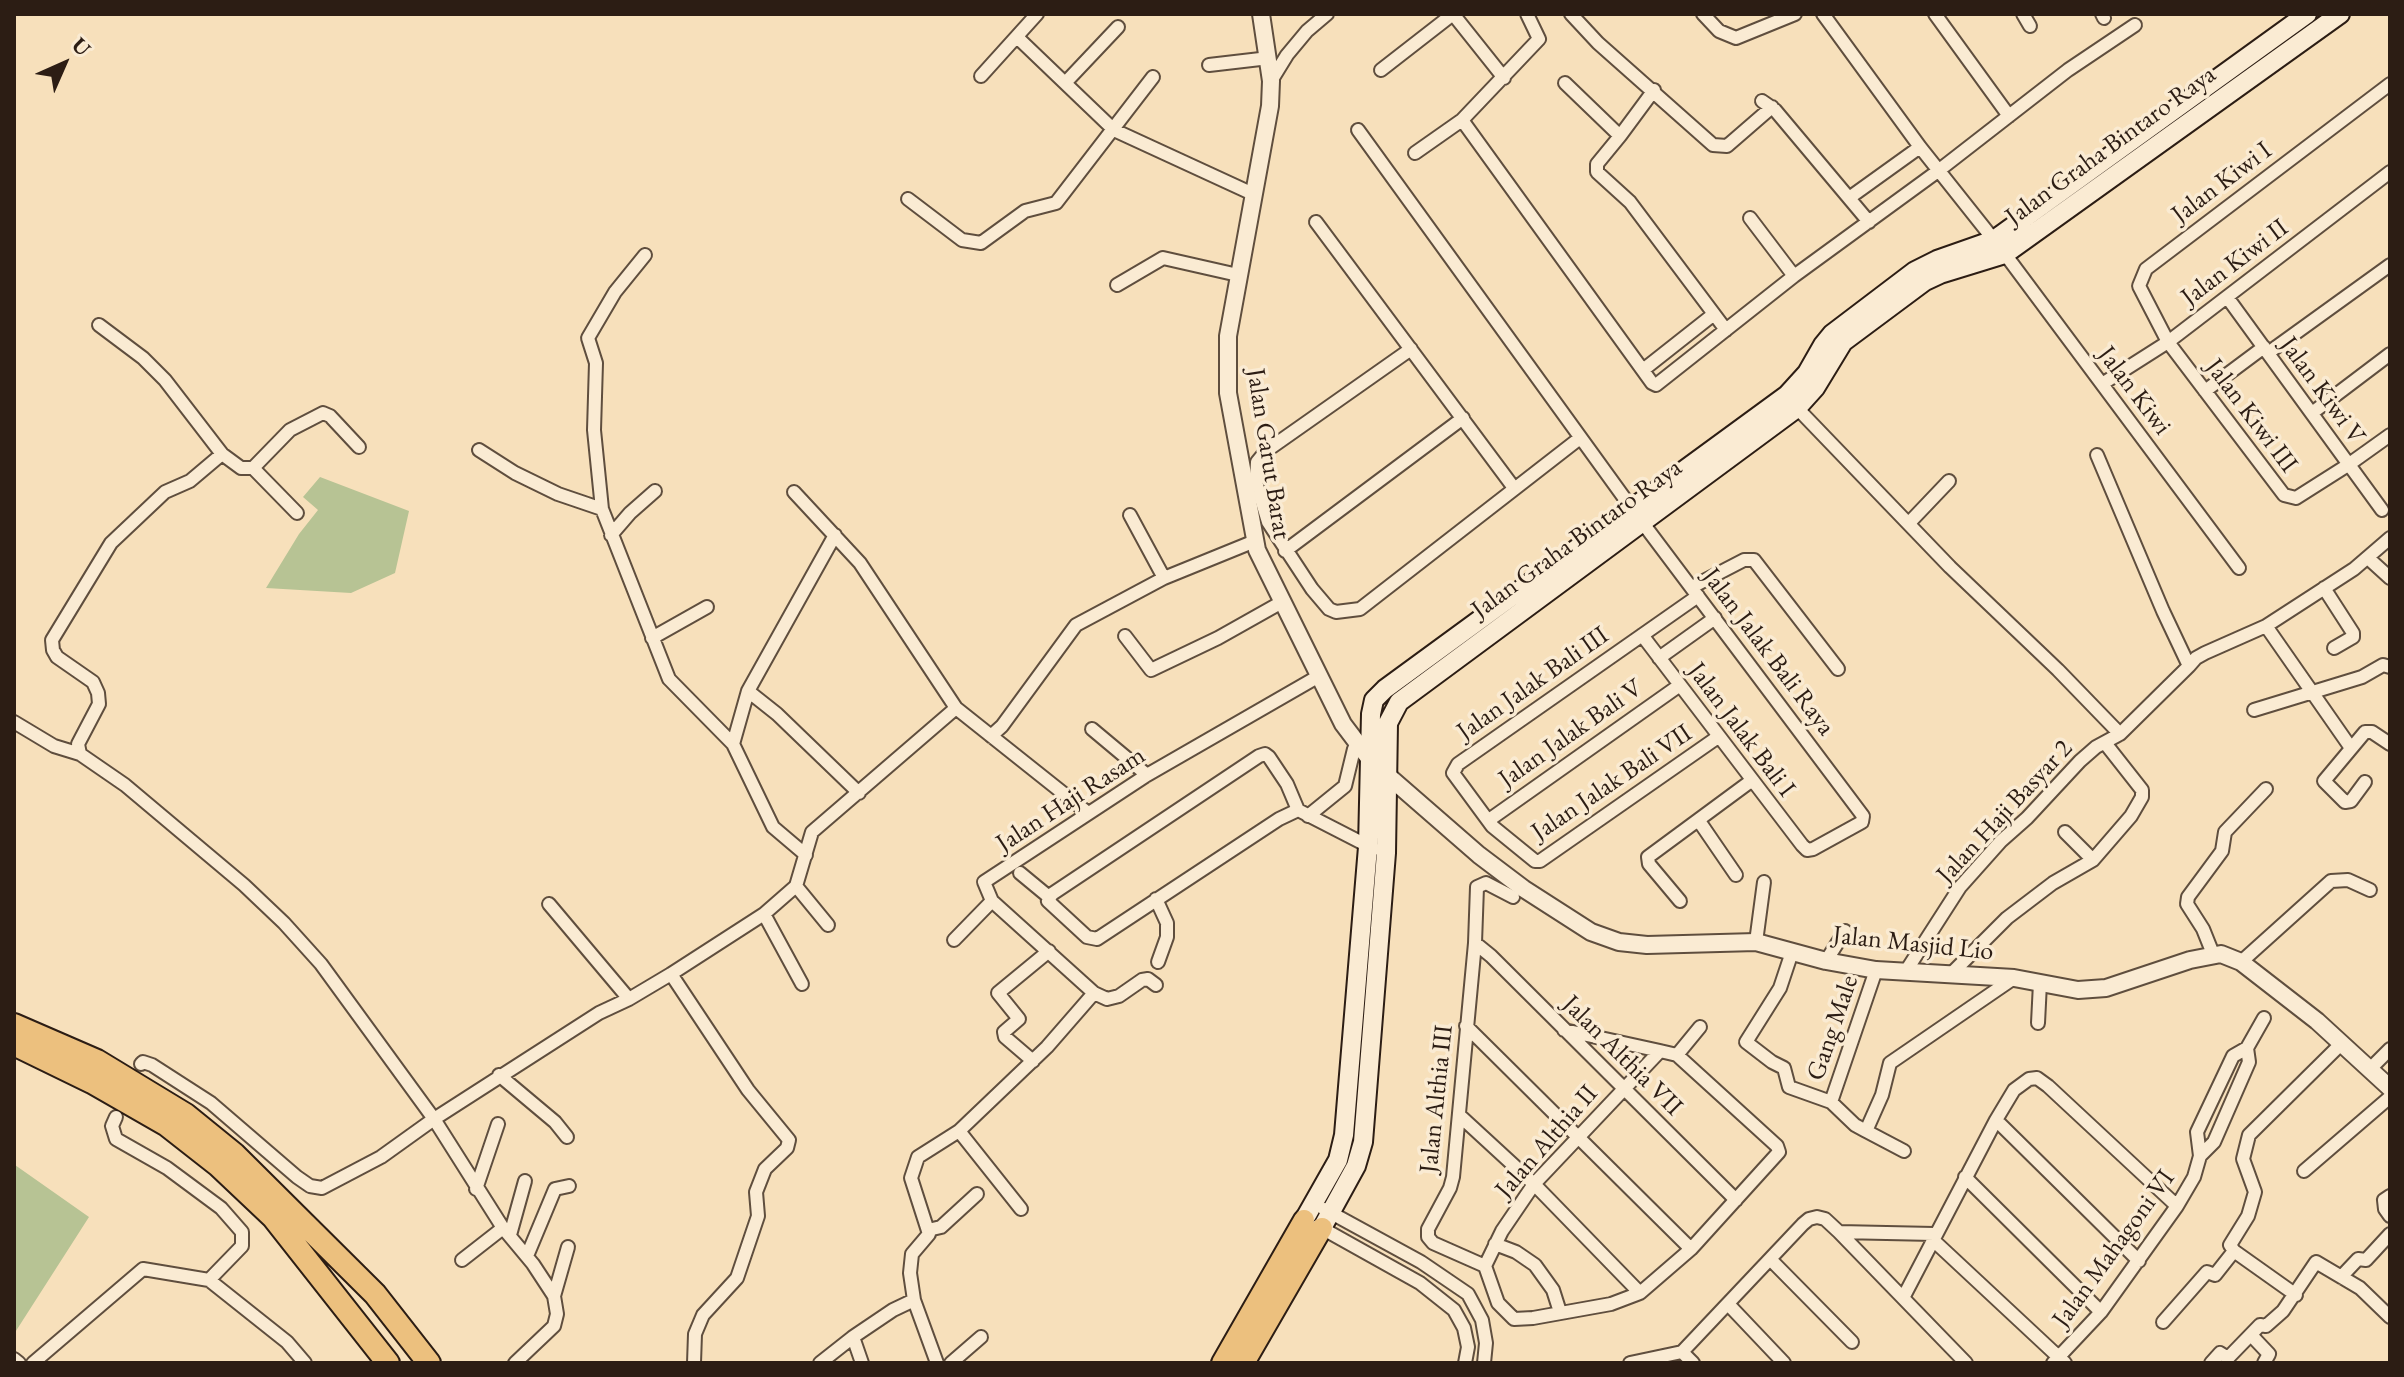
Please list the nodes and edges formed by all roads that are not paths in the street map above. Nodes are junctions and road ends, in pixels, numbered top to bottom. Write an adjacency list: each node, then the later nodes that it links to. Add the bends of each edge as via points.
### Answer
1 (1037, 14): 14 (street)
2 (1261, 14): 15 (street, Jalan Garut Barat)
3 (1527, 14): 20 (street, via 1539,39)
4 (1571, 14): 25 (street)
5 (1703, 14): 6 (street, via 1719,31 1736,38)
6 (1795, 14)
7 (1823, 14): 32 (street, Jalan Kiwi)
8 (1935, 14): 26 (street)
9 (2307, 14): 30 (main road, Jalan Graha Bintaro Raya)
10 (2340, 14): 30 (main road, Jalan Graha Bintaro Raya)
11 (1324, 15): 21 (street)
12 (2135, 25): 26 (street)
13 (1118, 27): 22 (street)
14 (1018, 38): 18 (street); 22 (street)
15 (1269, 58): 16 (street); 21 (street, Jalan Garut Barat)
16 (1209, 65)
17 (1381, 70): 20 (street, via 1453,14)
18 (981, 76)
19 (1153, 77): 28 (street)
20 (1504, 78): 27 (street)
21 (1271, 81): 36 (street, Jalan Garut Barat)
22 (1066, 82): 28 (street)
23 (1565, 83): 31 (street)
24 (2390, 84): 52 (street, Jalan Kiwi I, via 2146,269 2139,286)
25 (1654, 90): 31 (street); 37 (street, via 1713,145 1727,146 1767,104)
26 (2009, 116): 34 (street)
27 (1462, 120): 33 (street); 56 (street)
28 (1114, 130): 36 (street); 38 (street, via 1056,203 1025,211 981,243 962,240)
29 (1358, 130): 63 (street, Jalan Jalak Bali Raya)
30 (2162, 130): 42 (main road, Jalan Graha Bintaro Raya)
31 (1620, 136): 49 (street, via 1596,170 1630,202)
32 (1920, 147): 34 (street, Jalan Kiwi); 37 (street)
33 (1415, 153)
34 (1938, 171): 41 (street); 42 (street, Jalan Kiwi)
35 (2390, 172): 48 (street, Jalan Kiwi II)
36 (1253, 194): 45 (street, Jalan Garut Barat)
37 (1849, 198): 41 (street)
38 (908, 199)
39 (1750, 218): 46 (street)
40 (1316, 222): 53 (street)
41 (1869, 222): 46 (street)
42 (2000, 247): 57 (street, Jalan Kiwi); 59 (main road, Jalan Graha Bintaro Raya, via 1925,281 1843,342); 78 (main road, Jalan Graha Bintaro Raya, via 1937,260 1915,271 1832,334 1787,395)
43 (645, 255): 74 (street, via 588,338 596,363 594,430)
44 (2390, 265): 54 (street)
45 (1238, 275): 47 (street, via 1165,258); 83 (street, Jalan Garut Barat, via 1228,336 1228,393)
46 (1794, 276): 51 (street)
47 (1117, 285)
48 (2227, 297): 52 (street, Jalan Kiwi II); 54 (street, Jalan Kiwi V)
49 (1714, 314): 51 (street); 56 (street)
50 (99, 325): 66 (street, via 165,380)
51 (1726, 330): 56 (street, via 1657,384)
52 (2168, 342): 57 (street, Jalan Kiwi II); 58 (street, Jalan Kiwi III)
53 (1411, 349): 61 (street); 84 (street, via 1257,462 1256,482 1268,522)
54 (2266, 350): 58 (street); 60 (street, Jalan Kiwi V)
55 (2390, 354): 60 (street)
56 (1643, 370)
57 (2102, 384): 86 (street, Jalan Kiwi)
58 (2205, 391): 68 (street, Jalan Kiwi III, via 2290,499)
59 (1797, 408): 78 (main road, Jalan Graha Bintaro Raya); 79 (street)
60 (2312, 413): 68 (street, Jalan Kiwi V)
61 (1463, 418): 71 (street); 84 (street)
62 (2390, 435): 68 (street)
63 (1580, 438): 71 (street); 78 (street, Jalan Jalak Bali Raya)
64 (359, 447): 69 (street, via 323,413 290,430)
65 (479, 450): 74 (street, via 558,494)
66 (222, 454): 69 (street, via 241,468); 120 (street, via 190,481 165,492 111,543 52,640 57,657 93,682 98,693 99,704 78,744)
67 (2097, 455): 101 (street)
68 (2348, 465): 75 (street, Jalan Kiwi V)
69 (253, 468): 76 (street)
70 (1949, 481): 79 (street)
71 (1514, 488): 84 (street, via 1360,609 1329,609)
72 (655, 491): 80 (street)
73 (794, 492): 81 (street)
74 (602, 509): 80 (street)
75 (2382, 510)
76 (297, 513)
77 (1130, 515): 87 (street)
78 (1638, 517): 90 (street, Jalan Jalak Bali Raya); 93 (main road, Jalan Graha Bintaro Raya)
79 (1909, 523): 112 (street)
80 (611, 535): 98 (street)
81 (835, 535): 107 (street); 108 (street, via 860,563)
82 (2390, 538): 85 (street, Jalan Haji Basyar 2)
83 (1255, 541): 87 (street); 91 (street, Jalan Garut Barat)
84 (1285, 551)
85 (2368, 558): 88 (street); 89 (street, Jalan Haji Basyar 2)
86 (2239, 568)
87 (1164, 578): 113 (street, via 1076,625)
88 (2390, 578)
89 (2324, 588): 95 (street, Jalan Haji Basyar 2); 99 (street, via 2353,635)
90 (1695, 591): 94 (street, Jalan Jalak Bali Raya); 96 (street, Jalan Jalak Bali III); 103 (street, Jalan Jalak Bali III, via 1744,560 1754,560)
91 (1282, 602): 97 (street, via 1151,670); 104 (street, Jalan Garut Barat)
92 (707, 607): 98 (street)
93 (1512, 608): 121 (main road, Jalan Graha Bintaro Raya, via 1374,700); 123 (main road, Jalan Graha Bintaro Raya, via 1399,702 1388,723)
94 (1715, 618): 100 (street); 134 (street, Jalan Jalak Bali Raya, via 1863,816 1862,822)
95 (2266, 626): 101 (street, Jalan Haji Basyar 2); 106 (street)
96 (1642, 635): 100 (street, Jalan Jalak Bali I); 130 (street, Jalan Jalak Bali III, via 1458,764 1453,773)
97 (1125, 636)
98 (652, 638): 116 (street, via 669,679)
99 (2334, 648)
100 (1659, 658): 105 (street, Jalan Jalak Bali I)
101 (2189, 666): 112 (street, Jalan Haji Basyar 2)
102 (2390, 667): 106 (street)
103 (1838, 669)
104 (1319, 676): 121 (street, Jalan Garut Barat, via 1343,724); 122 (street, Jalan Haji Rasam)
105 (1680, 685): 114 (street, Jalan Jalak Bali I); 130 (street, Jalan Jalak Bali V)
106 (2312, 690): 109 (street); 118 (street)
107 (748, 691): 116 (street); 127 (street)
108 (956, 708): 113 (street); 127 (street)
109 (2254, 710)
110 (14, 722): 120 (street, via 54,746)
111 (1092, 729): 122 (street)
112 (2120, 734): 115 (street, Jalan Haji Basyar 2)
113 (991, 736): 128 (street)
114 (1718, 737): 124 (street, Jalan Jalak Bali I); 130 (street, Jalan Jalak Bali VII, via 1540,861 1529,859)
115 (2105, 743): 136 (street, via 2142,797); 161 (street, Jalan Haji Basyar 2, via 2080,761 1960,887)
116 (733, 744): 135 (street, via 773,827)
117 (2390, 744): 118 (street, via 2365,732)
118 (2351, 748): 125 (street, via 2324,781 2345,802)
119 (1354, 749): 129 (street, via 1345,786)
120 (80, 754): 192 (street, via 125,785 284,923 321,964)
121 (1371, 761): 123 (street, Jalan Garut Barat); 133 (main road, Jalan Graha Bintaro Raya)
122 (1147, 775): 128 (street, Jalan Haji Rasam)
123 (1387, 775): 133 (main road, Jalan Graha Bintaro Raya); 152 (street, Jalan Masjid Lio, via 1479,855 1591,932 1647,945)
124 (1751, 781): 131 (street); 134 (street, Jalan Jalak Bali I)
125 (2365, 782)
126 (2266, 789): 156 (street, via 2225,832 2222,851 2188,897)
127 (859, 793): 135 (street, via 812,832)
128 (1088, 813): 145 (street, Jalan Haji Rasam, via 984,882)
129 (1303, 813): 133 (street); 142 (street, via 1265,754); 144 (street, via 1279,819)
130 (1489, 820)
131 (1699, 821): 138 (street); 146 (street, via 1648,857)
132 (2065, 832): 136 (street)
133 (1377, 850): 214 (main road, Jalan Graha Bintaro Raya, via 1344,1135)
134 (1807, 850)
135 (806, 855): 140 (street)
136 (2093, 860): 163 (street, via 2007,918)
137 (1020, 873): 142 (street)
138 (1736, 875)
139 (1764, 882): 152 (street)
140 (796, 886): 148 (street); 149 (street)
141 (2370, 890): 159 (street, via 2348,880 2331,881)
142 (1049, 897): 144 (street, via 1092,939)
143 (1513, 897): 153 (street, Jalan Althia III, via 1486,883 1477,887)
144 (1156, 899): 158 (street, via 1167,923)
145 (992, 901): 151 (street); 154 (street)
146 (1680, 901)
147 (549, 904): 169 (street)
148 (764, 914): 162 (street); 166 (street)
149 (828, 925)
150 (1845, 931): 157 (street)
151 (954, 940)
152 (1756, 942): 155 (street, Jalan Masjid Lio)
153 (1475, 943): 173 (street, Jalan Althia III); 175 (street, Jalan Althia VII)
154 (1049, 951): 168 (street); 182 (street, via 998,993 1019,1019 1005,1037)
155 (1792, 952): 157 (street, Jalan Masjid Lio); 189 (street, via 1780,988 1748,1044 1784,1068 1792,1089)
156 (2213, 954): 159 (street); 165 (street, Jalan Masjid Lio, via 2106,988 2078,990)
157 (1826, 961): 160 (street, Jalan Masjid Lio)
158 (1158, 962)
159 (2241, 962): 176 (street)
160 (1876, 970): 161 (street, Jalan Masjid Lio); 189 (street, Gang Male)
161 (1906, 971): 163 (street, Jalan Masjid Lio)
162 (671, 974): 169 (street); 258 (street, via 748,1090 789,1140 765,1169 756,1192 758,1216 737,1278 703,1315 695,1334)
163 (1951, 974): 164 (street, Jalan Masjid Lio)
164 (2014, 978): 165 (street, Jalan Masjid Lio); 197 (street, via 1890,1063)
165 (2040, 983): 171 (street)
166 (802, 984)
167 (1156, 985): 168 (street, via 1142,980 1107,999)
168 (1094, 993): 182 (street)
169 (629, 999): 185 (street)
170 (2264, 1018): 178 (street, Jalan Mahagoni VI)
171 (2038, 1023)
172 (14, 1025): 256 (highway, via 97,1061 186,1115 234,1154 375,1294)
173 (1466, 1026): 190 (street, Jalan Althia III); 198 (street)
174 (1700, 1027): 181 (street)
175 (1564, 1030): 180 (street); 187 (street, Jalan Althia VII)
176 (2342, 1043): 184 (street); 224 (street, via 2249,1135 2243,1159 2255,1192 2230,1245)
177 (20, 1048): 255 (highway, via 167,1125 218,1165 273,1217)
178 (2247, 1048): 202 (street, Jalan Mahagoni VI, via 2249,1062 2214,1142); 202 (street, Jalan Mahagoni VI, via 2233,1056 2197,1132)
179 (2390, 1049): 184 (street)
180 (1660, 1051): 181 (street); 187 (street, Jalan Althia II)
181 (1677, 1055): 211 (street, via 1777,1146 1779,1152)
182 (1033, 1061): 195 (street)
183 (141, 1064): 192 (street, via 152,1065 211,1103 310,1186 322,1188 381,1157)
184 (2370, 1069): 186 (street)
185 (499, 1075): 192 (street); 199 (street)
186 (2390, 1088)
187 (1623, 1089): 198 (street, Jalan Althia II); 211 (street, Jalan Althia VII)
188 (2390, 1097): 203 (street)
189 (1831, 1102): 197 (street, Gang Male)
190 (1459, 1115): 196 (street); 200 (street, Jalan Althia III)
191 (116, 1117): 231 (street, via 116,1139 178,1176 221,1208 242,1232 242,1246)
192 (434, 1119): 208 (street)
193 (1996, 1120): 204 (street); 212 (street, via 2014,1090 2037,1078); 228 (street)
194 (498, 1124): 208 (street)
195 (959, 1131): 213 (street); 216 (street, via 928,1148 913,1166 911,1178)
196 (1477, 1131): 200 (street); 206 (street)
197 (1866, 1131): 201 (street, Gang Male)
198 (1578, 1136): 206 (street, Jalan Althia II); 223 (street)
199 (567, 1137)
200 (1456, 1143): 229 (street, Jalan Althia III, via 1450,1188 1428,1237)
201 (1904, 1151)
202 (2200, 1156): 212 (street, Jalan Mahagoni VI)
203 (2304, 1171)
204 (1965, 1177): 220 (street); 241 (street)
205 (525, 1181): 217 (street)
206 (1534, 1184): 221 (street, Jalan Althia II); 232 (street)
207 (569, 1186): 225 (street, via 555,1189)
208 (476, 1189): 217 (street)
209 (977, 1194): 216 (street, via 941,1227)
210 (2390, 1196): 215 (street, via 2384,1200)
211 (1736, 1200): 223 (street)
212 (2177, 1206): 228 (street, Jalan Mahagoni VI)
213 (1021, 1209)
214 (1318, 1216): 239 (street, via 1446,1277); 243 (street, via 1441,1298); 263 (main road, Jalan Graha Bintaro Raya); 264 (main road, Jalan Graha Bintaro Raya)
215 (2390, 1216)
216 (928, 1230): 236 (street, via 912,1254)
217 (506, 1232): 225 (street); 227 (street)
218 (1839, 1232): 220 (street); 226 (street, via 1825,1219 1809,1219); 235 (street)
219 (2390, 1234): 230 (street)
220 (1933, 1237): 235 (street); 251 (street)
221 (1495, 1244): 229 (street, Jalan Althia II); 240 (street, via 1541,1271)
222 (568, 1247): 234 (street)
223 (1691, 1249): 232 (street)
224 (2234, 1251): 233 (street); 244 (street, via 2215,1275 2207,1272)
225 (527, 1256): 234 (street)
226 (1770, 1259): 237 (street); 248 (street)
227 (462, 1260)
228 (2139, 1261): 241 (street, Jalan Mahagoni VI)
229 (1485, 1266): 238 (street)
230 (2341, 1277): 233 (street, via 2316,1262); 242 (street)
231 (209, 1280): 253 (street, via 143,1269); 254 (street, via 287,1342)
232 (1640, 1293): 240 (street, via 1611,1304)
233 (2296, 1295): 245 (street)
234 (554, 1296): 257 (street, via 554,1326)
235 (1903, 1298): 270 (street)
236 (914, 1300): 246 (street); 261 (street)
237 (1728, 1304): 249 (street); 269 (street)
238 (1500, 1306): 239 (street); 240 (street, via 1514,1319)
239 (1479, 1311): 243 (street); 266 (street)
240 (1560, 1312)
241 (2101, 1312): 251 (street, Jalan Mahagoni VI)
242 (2390, 1317)
243 (1460, 1319): 265 (street, via 1468,1347)
244 (2163, 1322)
245 (2251, 1335): 271 (street, via 2228,1358 2220,1353); 272 (street, via 2269,1354)
246 (853, 1337): 259 (street); 260 (street)
247 (981, 1337): 262 (street)
248 (1852, 1342)
249 (1682, 1352): 267 (street); 268 (street)
250 (14, 1359): 252 (street)
251 (2059, 1361)
252 (19, 1363)
253 (33, 1363)
254 (305, 1363)
255 (388, 1363)
256 (429, 1363)
257 (515, 1363)
258 (694, 1363)
259 (820, 1363)
260 (862, 1363)
261 (937, 1363)
262 (951, 1363)
263 (1222, 1363)
264 (1244, 1363)
265 (1465, 1363)
266 (1484, 1363)
267 (1630, 1363)
268 (1693, 1363)
269 (1784, 1363)
270 (1966, 1363)
271 (2211, 1363)
272 (2264, 1363)

